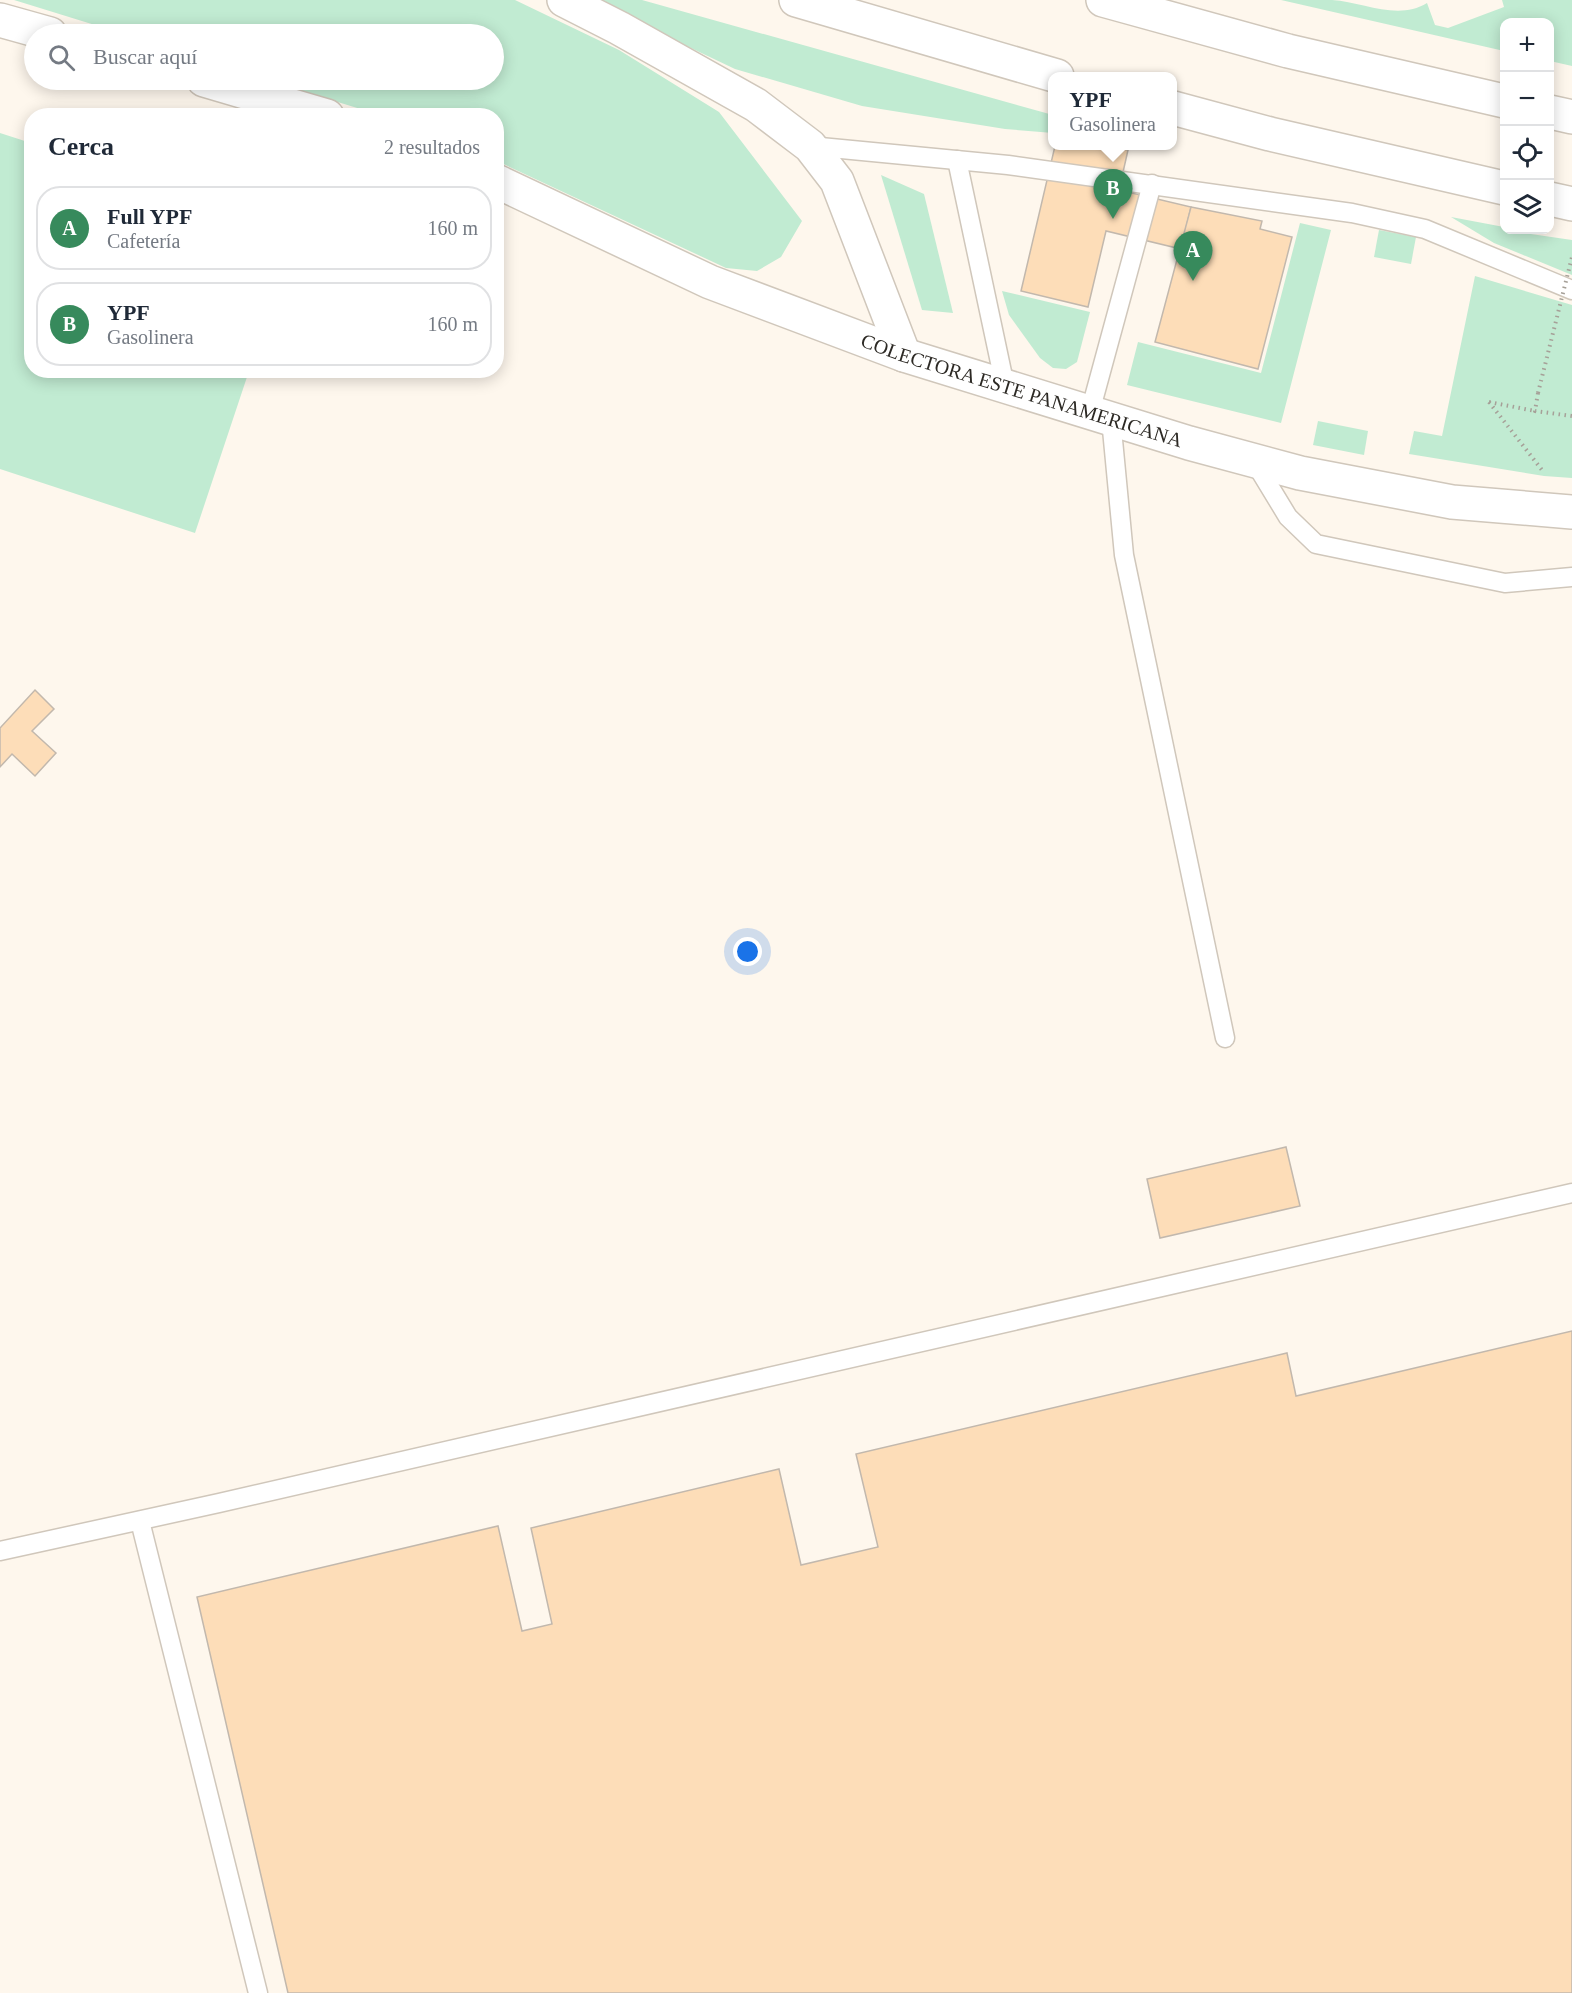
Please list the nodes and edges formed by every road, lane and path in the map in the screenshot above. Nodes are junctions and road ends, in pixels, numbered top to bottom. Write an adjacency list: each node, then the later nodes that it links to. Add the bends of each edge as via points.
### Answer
1 (564, 0): 13 (main road, via 756,105)
2 (796, 0): 6 (main road)
3 (1103, 0): 8 (main road, via 1288,51)
4 (0, 20): 5 (main road)
5 (24, 27)
6 (1048, 73)
7 (238, 90): 9 (main road)
8 (1500, 100)
9 (300, 108)
10 (1177, 109): 17 (main road)
11 (1554, 113): 12 (main road)
12 (1572, 117)
13 (810, 146): 14 (lane); 22 (main road, via 837,181)
14 (957, 160): 15 (lane); 23 (lane)
15 (1152, 184): 21 (lane, via 1352,213 1425,229); 25 (lane)
16 (504, 186): 22 (main road, COLECTORA ESTE PANAMERICANA, via 710,282)
17 (1500, 187)
18 (1554, 200): 19 (main road)
19 (1572, 204)
20 (1572, 257): 24 (path, bridge)
21 (1572, 290)
22 (904, 355): 23 (main road, COLECTORA ESTE PANAMERICANA)
23 (1005, 386): 25 (main road, COLECTORA ESTE PANAMERICANA)
24 (1535, 411): 26 (path); 28 (path, via 1488,402)
25 (1100, 415): 27 (main road, COLECTORA ESTE PANAMERICANA); 31 (lane, via 1124,555)
26 (1572, 416)
27 (1254, 461): 29 (main road, COLECTORA ESTE PANAMERICANA, via 1452,502); 30 (lane, via 1288,517 1316,544 1505,584)
28 (1542, 470)
29 (1572, 512)
30 (1572, 577)
31 (1225, 1038)
32 (1572, 1193): 33 (lane)
33 (140, 1521): 34 (lane); 35 (lane)
34 (0, 1551)
35 (258, 1993)

